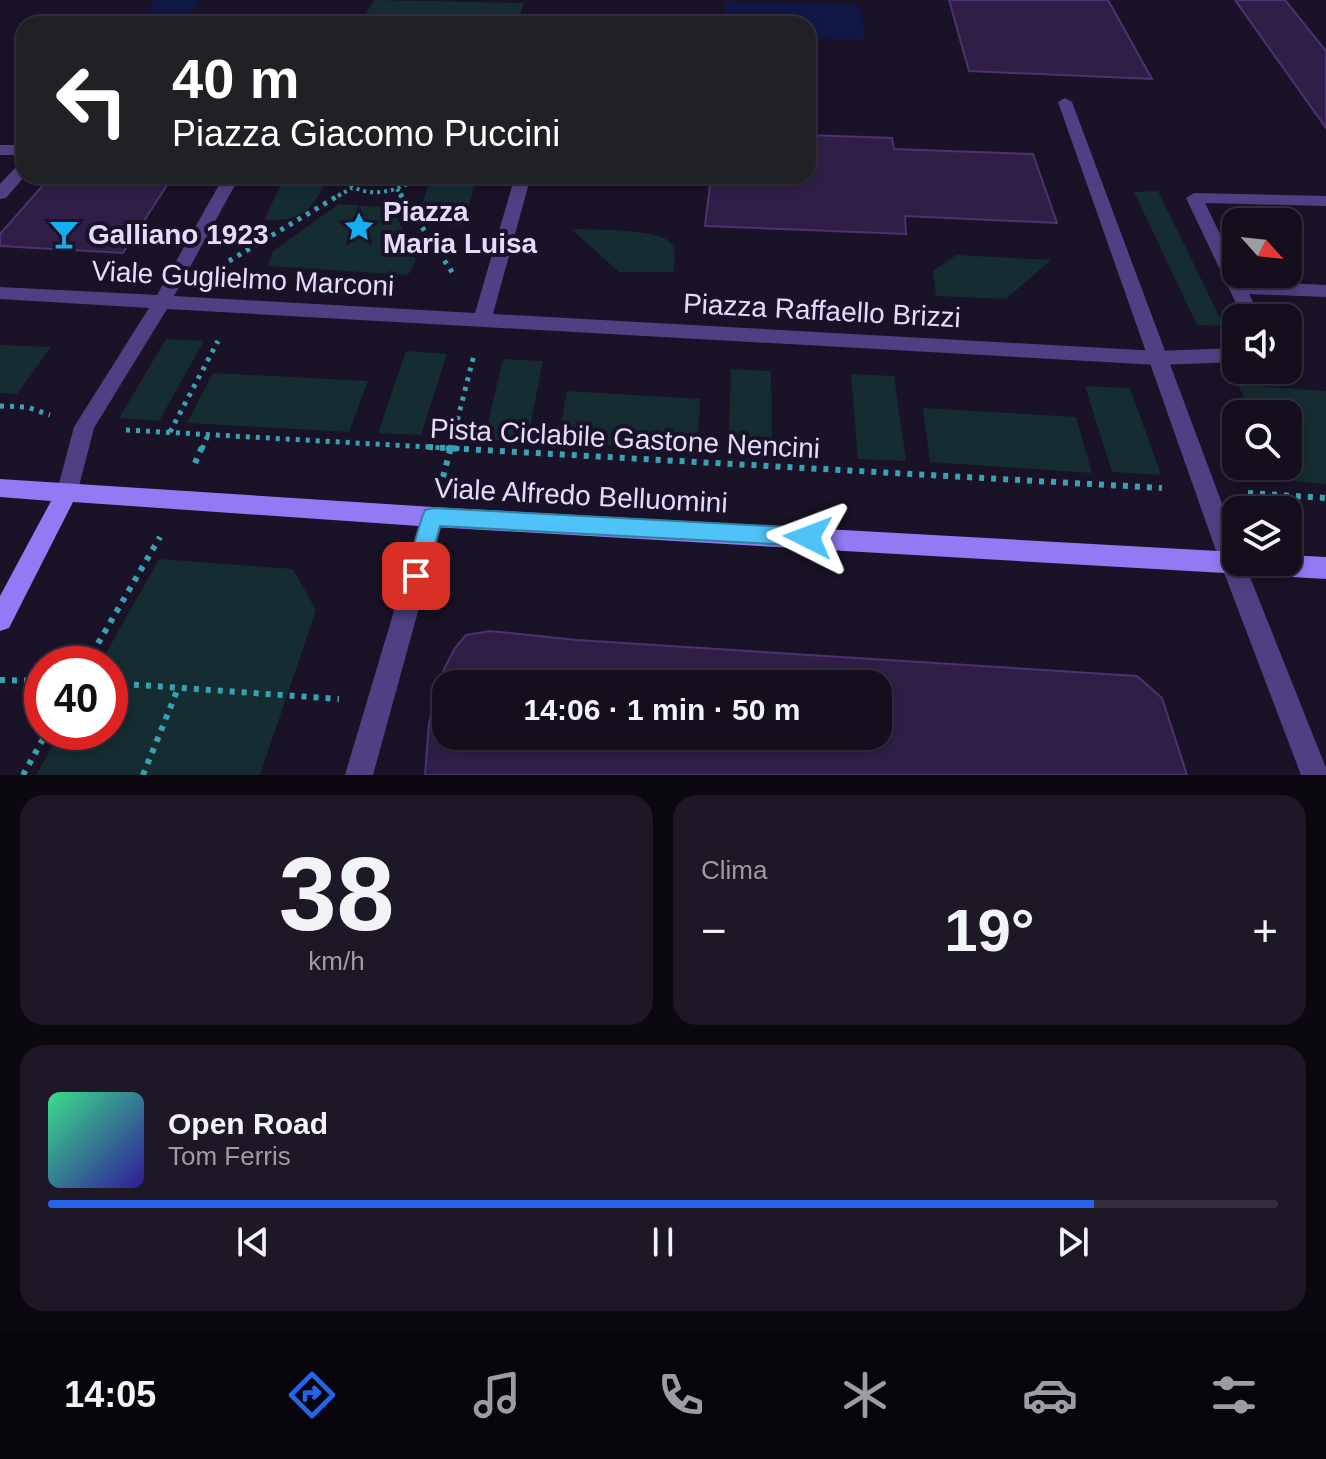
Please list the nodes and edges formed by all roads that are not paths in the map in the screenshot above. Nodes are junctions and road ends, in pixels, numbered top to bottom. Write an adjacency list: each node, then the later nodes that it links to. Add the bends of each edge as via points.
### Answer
1 (1065, 102): 14 (street)
2 (16, 177): 5 (street)
3 (228, 184): 11 (street)
4 (521, 184): 12 (street)
5 (0, 194)
6 (1326, 201): 7 (street, via 1194,198)
7 (1222, 256)
8 (1259, 288): 9 (street)
9 (1326, 291)
10 (0, 293): 11 (street, Viale Guglielmo Marconi)
11 (162, 302): 12 (street, Viale Guglielmo Marconi); 16 (street, via 84,427)
12 (483, 318): 14 (street, Piazza Raffaello Brizzi)
13 (1222, 356): 14 (street, Piazza Raffaello Brizzi)
14 (1158, 358): 18 (street)
15 (0, 488): 16 (street, Viale Alfredo Belluomini)
16 (68, 491): 17 (street, Viale Alfredo Belluomini); 23 (street)
17 (433, 517): 19 (street, Viale Alfredo Belluomini); 25 (street)
18 (1222, 525)
19 (1222, 561)
20 (1302, 566): 21 (street, Viale Alfredo Belluomini)
21 (1326, 568)
22 (1241, 576): 24 (street)
23 (0, 620)
24 (1317, 769)
25 (359, 775)

